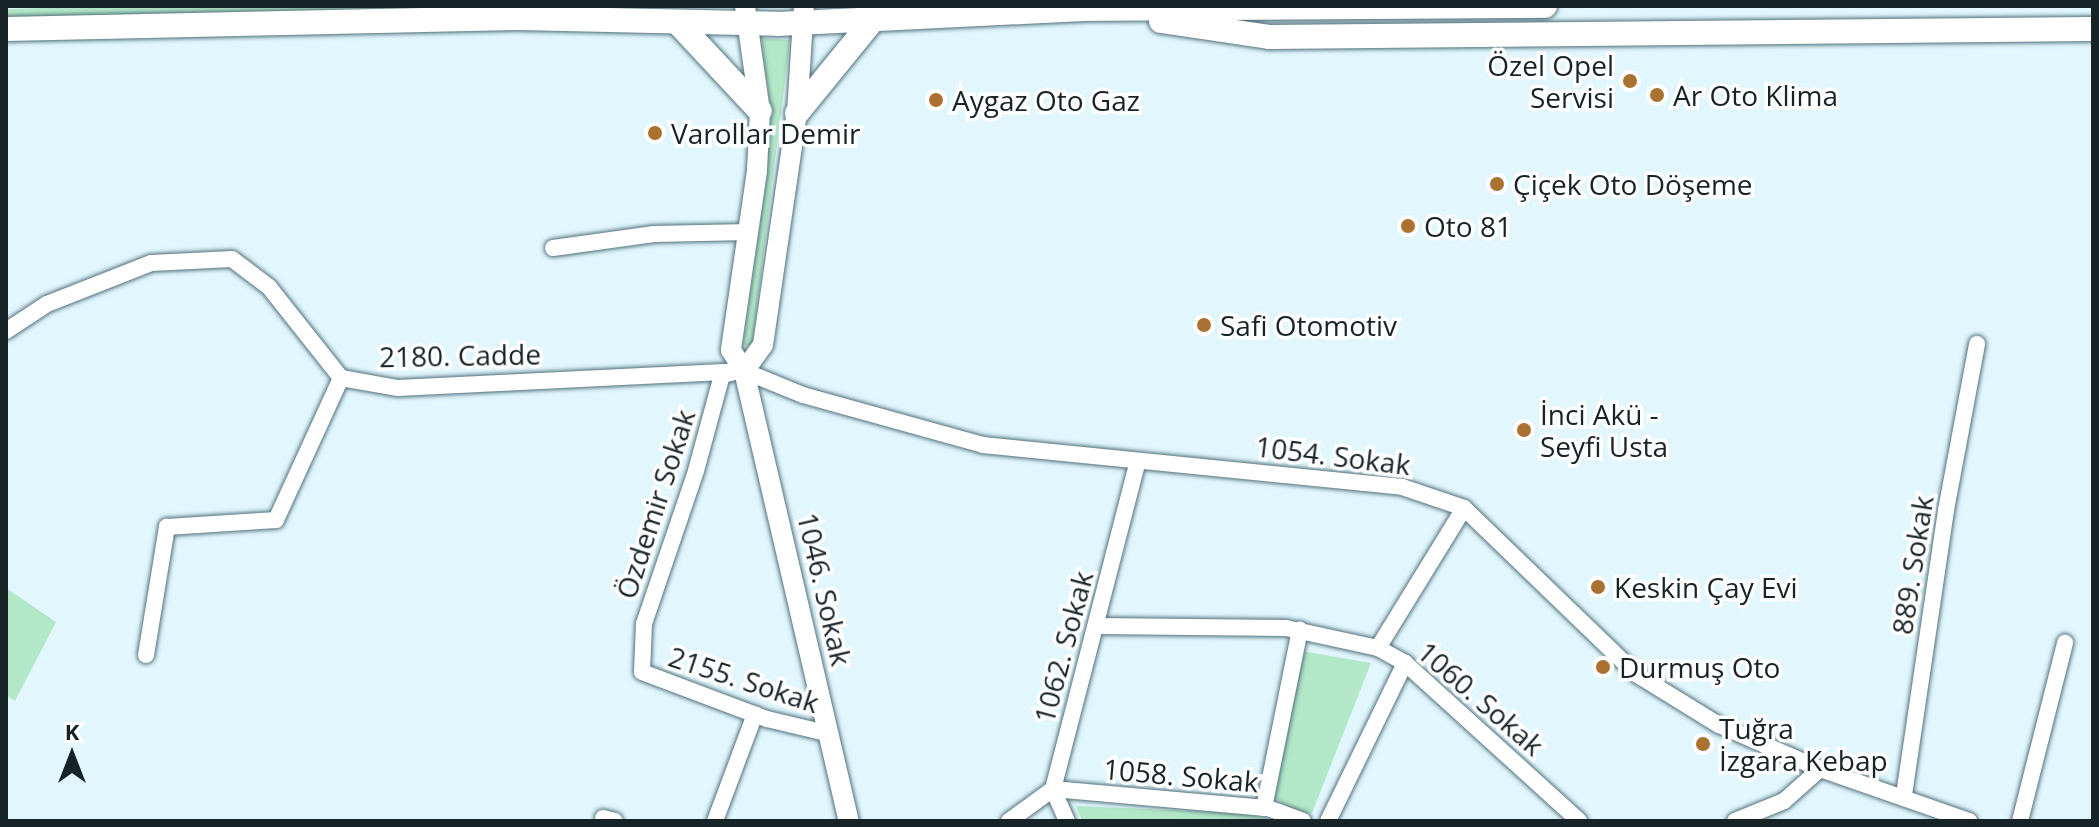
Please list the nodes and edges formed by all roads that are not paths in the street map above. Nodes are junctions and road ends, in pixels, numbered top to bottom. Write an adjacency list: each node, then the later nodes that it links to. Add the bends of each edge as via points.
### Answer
1 (1545, 6): 2 (highway)
2 (1084, 9): 5 (highway); 8 (highway, via 1269,37)
3 (747, 15): 4 (highway, via 777,24); 6 (highway); 9 (main road, 1046. Sokak)
4 (803, 15): 5 (highway); 10 (main road)
5 (872, 21): 10 (highway)
6 (678, 23): 7 (highway, via 519,18); 9 (highway)
7 (6, 29)
8 (2093, 29)
9 (760, 111): 11 (main road, 1046. Sokak)
10 (797, 113): 15 (main road, via 763,345)
11 (749, 232): 12 (street, via 654,234); 15 (main road, 1046. Sokak, via 731,350)
12 (553, 248)
13 (6, 331): 16 (street, 2180. Cadde, via 47,304 151,263 232,259 269,287)
14 (1977, 344): 30 (street, 889. Sokak, via 1946,510)
15 (744, 371): 16 (street, 2180. Cadde, via 398,388); 17 (street, 1054. Sokak, via 803,395 983,445); 25 (street, Özdemir Sokak, via 722,375 644,624); 27 (main road, 1046. Sokak)
16 (341, 378): 23 (street, via 276,520 167,527)
17 (1137, 464): 18 (street, 1054. Sokak, via 1402,487); 19 (street, 1062. Sokak)
18 (1464, 508): 22 (street); 28 (street, 1054. Sokak, via 1636,674 1719,725)
19 (1096, 626): 20 (street, 1060. Sokak); 29 (street, 1062. Sokak)
20 (1300, 630): 22 (street, 1060. Sokak); 31 (street)
21 (2065, 643): 41 (street)
22 (1378, 648): 24 (street, 1060. Sokak)
23 (146, 655)
24 (1405, 663): 37 (street); 38 (street, 1060. Sokak)
25 (642, 672): 26 (street, 2155. Sokak)
26 (755, 714): 27 (street, 2155. Sokak); 32 (street)
27 (830, 734): 33 (main road, 1046. Sokak)
28 (1820, 769): 30 (street, 1054. Sokak); 39 (street, via 1784,801)
29 (1053, 789): 31 (street, 1058. Sokak); 34 (street); 35 (street)
30 (1904, 795): 40 (street, 1054. Sokak)
31 (1264, 808): 36 (street, 1058. Sokak)
32 (715, 821)
33 (849, 821)
34 (1009, 821)
35 (1067, 821)
36 (1303, 821)
37 (1328, 821)
38 (1579, 821)
39 (1735, 821)
40 (1969, 821)
41 (2020, 821)

